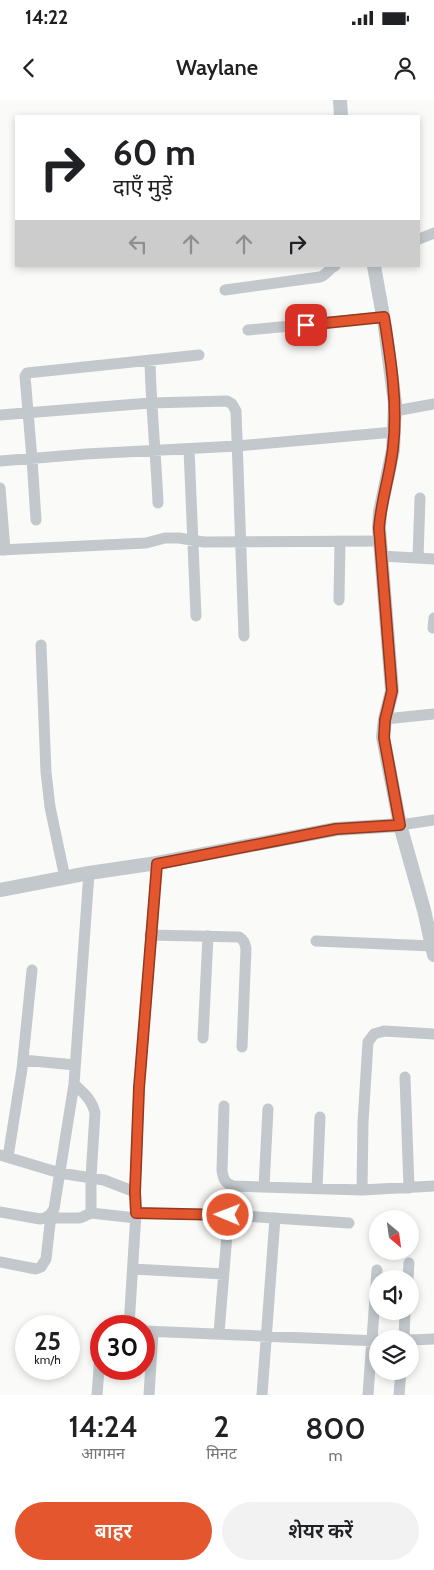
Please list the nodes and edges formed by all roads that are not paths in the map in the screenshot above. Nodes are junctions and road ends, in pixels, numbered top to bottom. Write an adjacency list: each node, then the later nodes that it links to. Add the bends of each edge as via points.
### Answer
1 (340, 100): 2 (street)
2 (341, 115)
3 (434, 234): 4 (street)
4 (420, 239)
5 (333, 267): 7 (street, via 320,277)
6 (374, 267): 8 (street)
7 (225, 290)
8 (384, 317): 9 (street); 14 (street)
9 (248, 330)
10 (199, 355): 11 (street)
11 (150, 360): 12 (street); 15 (street, via 27,373 24,376)
12 (150, 403): 15 (street); 18 (street, via 227,401 236,411); 20 (street)
13 (434, 404): 14 (street)
14 (395, 410): 17 (street)
15 (28, 413): 16 (street); 21 (street)
16 (0, 415)
17 (394, 432): 18 (street); 30 (street, via 380,512)
18 (237, 446): 19 (street); 28 (street)
19 (189, 449): 20 (street); 27 (street)
20 (155, 451): 21 (street); 25 (street)
21 (32, 459): 22 (street); 26 (street)
22 (0, 461)
23 (0, 488): 31 (street)
24 (420, 498): 33 (street)
25 (158, 503)
26 (36, 520)
27 (193, 540): 28 (street); 31 (street, via 166,538 146,542); 36 (street)
28 (242, 541): 29 (street); 37 (street)
29 (340, 541): 30 (street); 35 (street)
30 (380, 541): 32 (street)
31 (2, 550)
32 (381, 556): 33 (street); 40 (street, via 392,691)
33 (418, 558): 34 (street)
34 (434, 559)
35 (339, 600)
36 (196, 616)
37 (244, 636)
38 (41, 645): 45 (street, via 46,772)
39 (434, 714): 40 (street)
40 (385, 720): 42 (street, via 384,738)
41 (434, 820): 42 (street)
42 (400, 825): 43 (street, via 336,829); 50 (street)
43 (157, 864): 44 (street); 47 (street)
44 (89, 873): 45 (street); 56 (street)
45 (65, 878): 46 (street)
46 (0, 890)
47 (150, 935): 48 (street); 71 (street)
48 (208, 936): 53 (street); 54 (street, via 239,937 245,943)
49 (316, 941): 50 (street)
50 (433, 950)
51 (32, 970): 55 (street)
52 (434, 1034): 70 (street, via 384,1031 374,1034 368,1042 362,1122)
53 (203, 1038)
54 (242, 1047)
55 (23, 1060): 56 (street); 62 (street)
56 (75, 1065): 58 (street)
57 (405, 1077): 68 (street)
58 (74, 1084): 63 (street); 64 (street, via 88,1097 95,1114)
59 (224, 1106): 65 (street, via 222,1170 223,1178)
60 (268, 1109): 67 (street)
61 (320, 1117): 69 (street)
62 (4, 1156): 63 (street)
63 (60, 1173): 64 (street); 75 (street)
64 (91, 1177): 71 (street); 73 (street)
65 (230, 1185): 67 (street); 74 (street)
66 (434, 1186): 68 (street)
67 (264, 1187): 69 (street)
68 (409, 1188): 70 (street)
69 (317, 1189): 70 (street)
70 (362, 1190)
71 (135, 1192): 76 (street)
72 (0, 1212): 75 (street, via 40,1219)
73 (91, 1213): 75 (street, via 80,1218); 76 (street)
74 (228, 1215): 76 (street); 77 (street); 83 (street)
75 (51, 1216): 79 (street, via 46,1259 41,1267)
76 (136, 1216): 81 (street)
77 (275, 1218): 78 (street); 87 (street)
78 (348, 1223)
79 (0, 1262)
80 (409, 1263): 82 (street)
81 (133, 1269): 83 (street); 84 (street)
82 (409, 1270)
83 (224, 1274): 86 (street)
84 (130, 1315)
85 (155, 1331): 86 (street)
86 (219, 1333): 87 (street)
87 (266, 1336): 90 (street); 97 (street)
88 (434, 1339): 89 (street)
89 (419, 1340)
90 (369, 1341)
91 (98, 1380): 95 (street)
92 (148, 1380): 96 (street)
93 (370, 1380): 98 (street)
94 (400, 1380): 99 (street)
95 (97, 1395)
96 (148, 1395)
97 (262, 1395)
98 (368, 1395)
99 (399, 1395)

